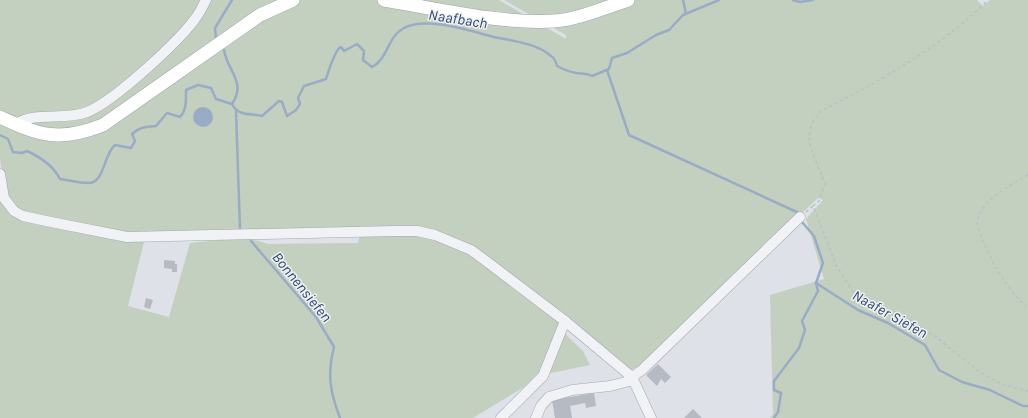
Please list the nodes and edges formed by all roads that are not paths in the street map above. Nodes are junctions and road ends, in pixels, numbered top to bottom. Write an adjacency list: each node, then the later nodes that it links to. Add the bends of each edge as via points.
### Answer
1 (206, 0): 6 (street, via 198,16 183,34 100,106 72,116 24,119)
2 (293, 0): 6 (main road, via 260,15 103,125 82,133 50,135 33,132)
3 (384, 0): 4 (main road, via 496,19 555,21 594,12)
4 (628, 0)
5 (0, 117): 6 (main road)
6 (16, 124)
7 (0, 174): 9 (street, via 4,198 14,211 24,216 127,237 394,230 435,235 471,250)
8 (800, 217): 10 (street)
9 (565, 321): 10 (street); 11 (street, via 543,376)
10 (633, 378): 12 (street, via 610,386 572,390 549,398 541,406); 13 (street)
11 (501, 418)
12 (536, 418)
13 (651, 418)

